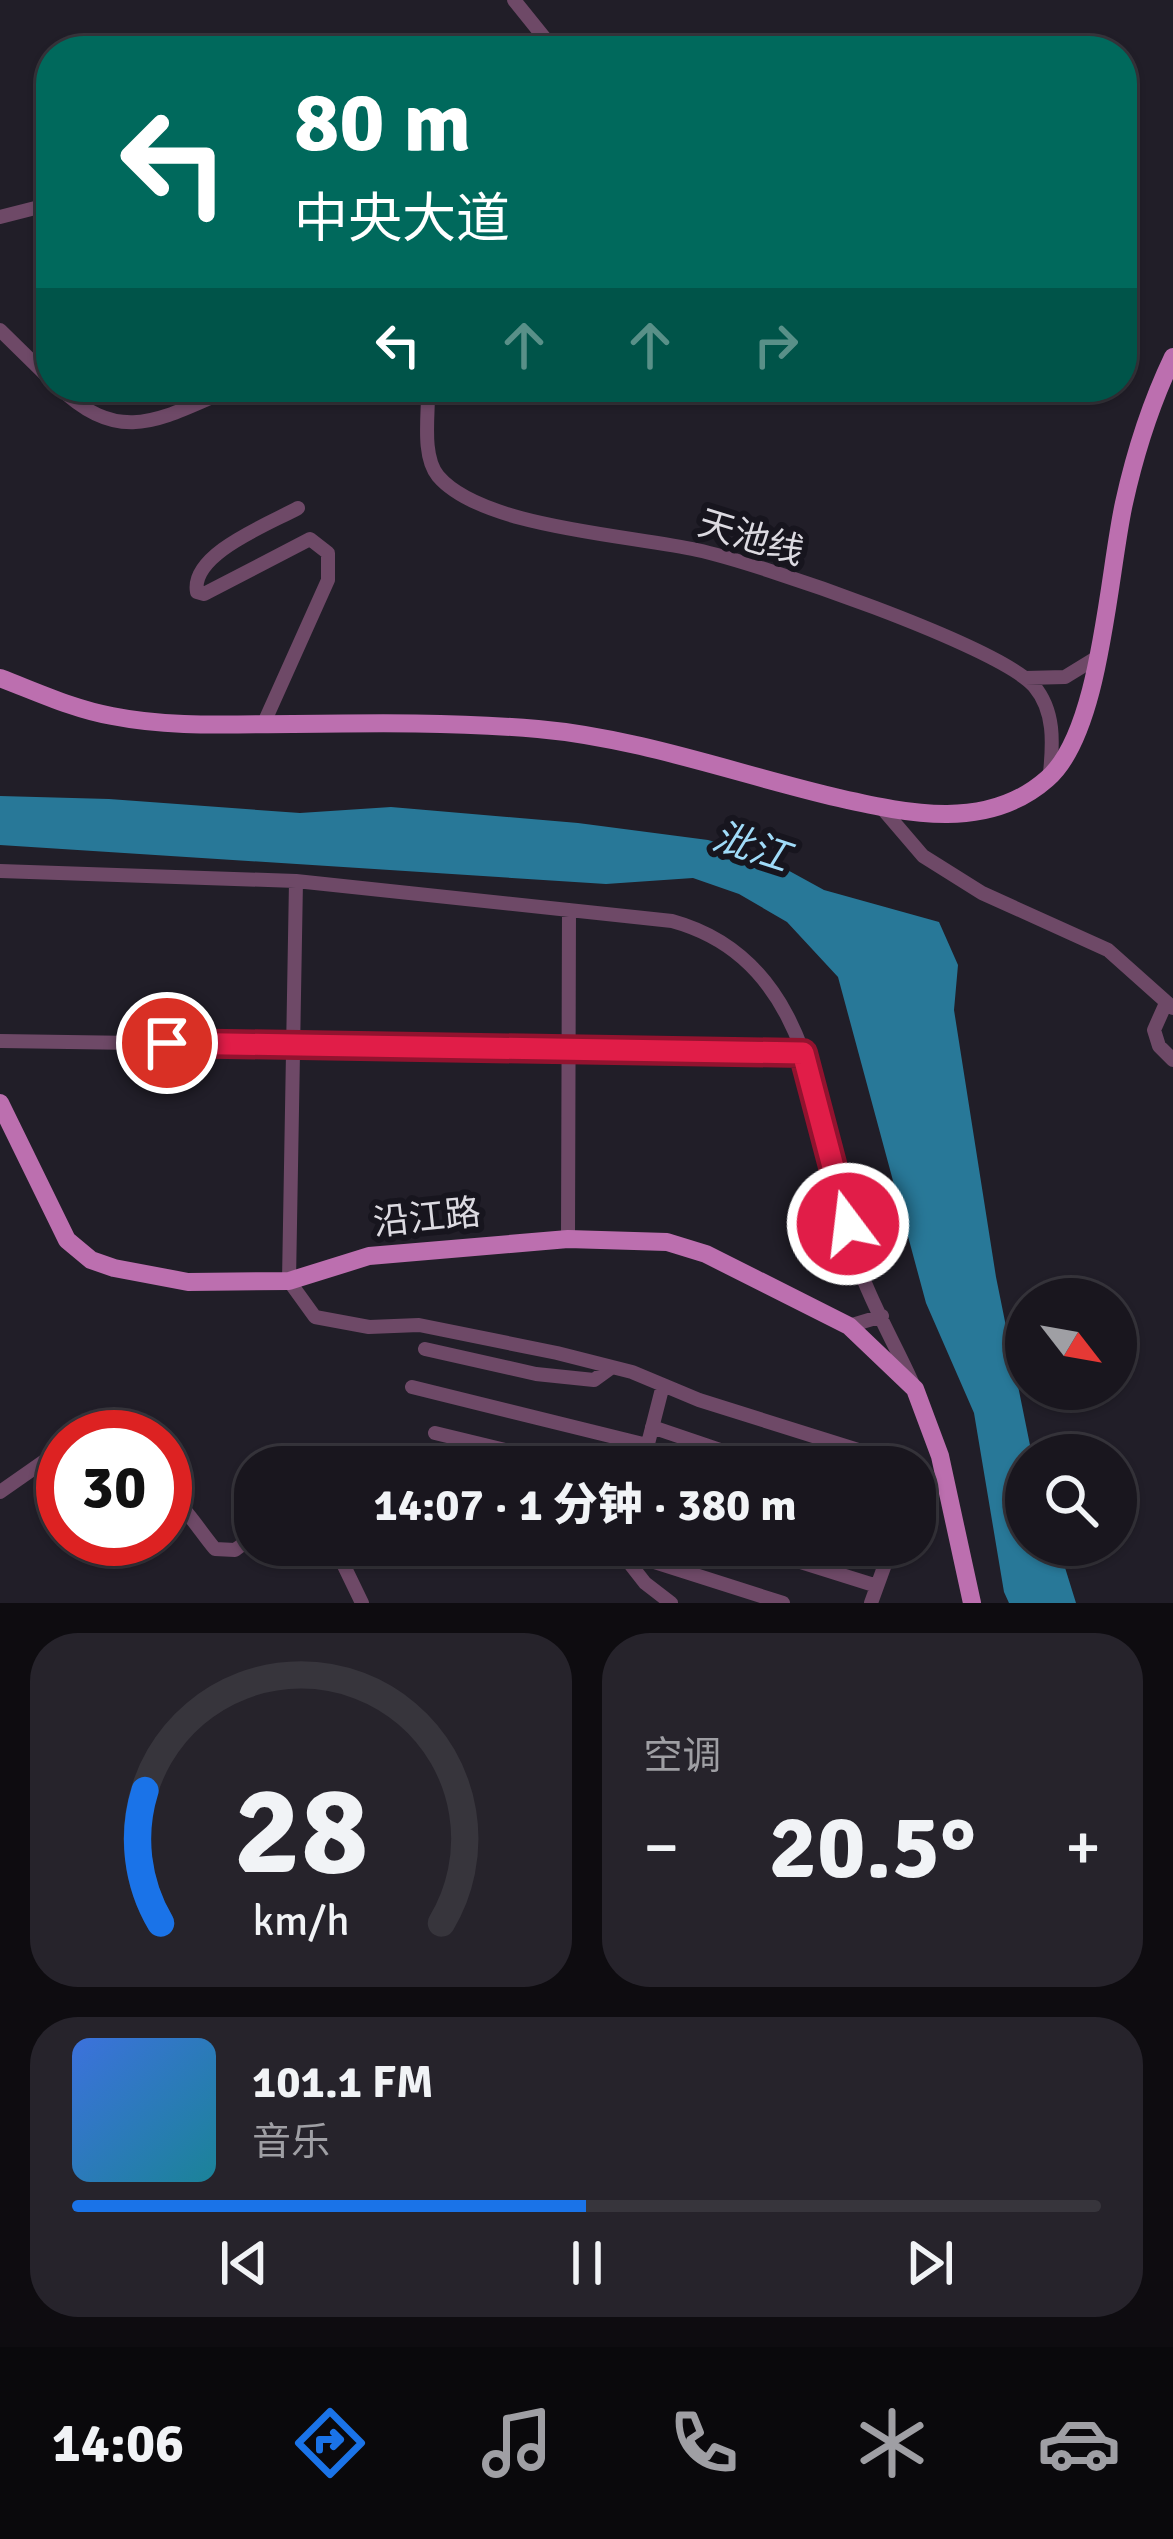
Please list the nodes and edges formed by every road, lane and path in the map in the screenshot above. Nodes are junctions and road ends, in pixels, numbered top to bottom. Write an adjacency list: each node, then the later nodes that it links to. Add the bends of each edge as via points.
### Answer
1 (514, 0): 2 (street)
2 (543, 36)
3 (36, 208): 4 (street)
4 (0, 218)
5 (0, 330): 7 (street)
6 (1173, 357): 12 (main road, via 1128,488)
7 (36, 365)
8 (78, 402): 9 (street, via 136,424)
9 (195, 402)
10 (429, 402): 14 (street, 天池线, via 432,466 483,506 727,558 970,648)
11 (298, 508): 15 (street, via 208,560 195,579 204,594 310,538 328,553 328,580)
12 (1096, 658): 14 (street, via 1065,676); 16 (main road, via 1078,737)
13 (0, 678): 15 (main road, via 110,716)
14 (1024, 678): 16 (street, via 1050,720)
15 (263, 725): 17 (main road, via 541,729)
16 (1049, 778): 17 (main road, via 988,810)
17 (881, 807): 21 (street, via 923,856 982,893 1108,950)
18 (0, 871): 19 (street)
19 (296, 881): 20 (street); 23 (street)
20 (569, 910): 24 (street); 25 (street, via 673,921 730,946 772,985)
21 (1169, 1005): 26 (street, via 1154,1030)
22 (0, 1041): 23 (street)
23 (293, 1045): 24 (street); 29 (street)
24 (568, 1049): 25 (street); 28 (street)
25 (803, 1053): 30 (street, via 859,1267)
26 (1173, 1060)
27 (0, 1102): 29 (main road, 沿江路, via 68,1240 91,1260 188,1282)
28 (568, 1239): 29 (main road, 沿江路, via 369,1256); 31 (main road, 沿江路, via 668,1242)
29 (289, 1281): 33 (street, via 315,1317 419,1325)
30 (882, 1316): 31 (street); 36 (street)
31 (849, 1326): 36 (main road, 沿江路)
32 (425, 1349): 33 (street, via 594,1380)
33 (612, 1367): 34 (street)
34 (663, 1385): 37 (street); 42 (street)
35 (412, 1387): 39 (street)
36 (915, 1389): 57 (main road, via 940,1456)
37 (652, 1427): 39 (street); 41 (street)
38 (435, 1433): 40 (street)
39 (647, 1445)
40 (489, 1446)
41 (708, 1446)
42 (845, 1446)
43 (36, 1467): 44 (street)
44 (0, 1492)
45 (192, 1523): 46 (street, via 214,1549)
46 (234, 1550)
47 (344, 1566): 53 (street)
48 (633, 1566): 54 (street)
49 (674, 1566): 55 (street)
50 (813, 1566): 52 (street)
51 (884, 1566): 52 (street)
52 (877, 1586): 56 (street)
53 (362, 1603)
54 (671, 1603)
55 (783, 1603)
56 (871, 1603)
57 (972, 1603)

